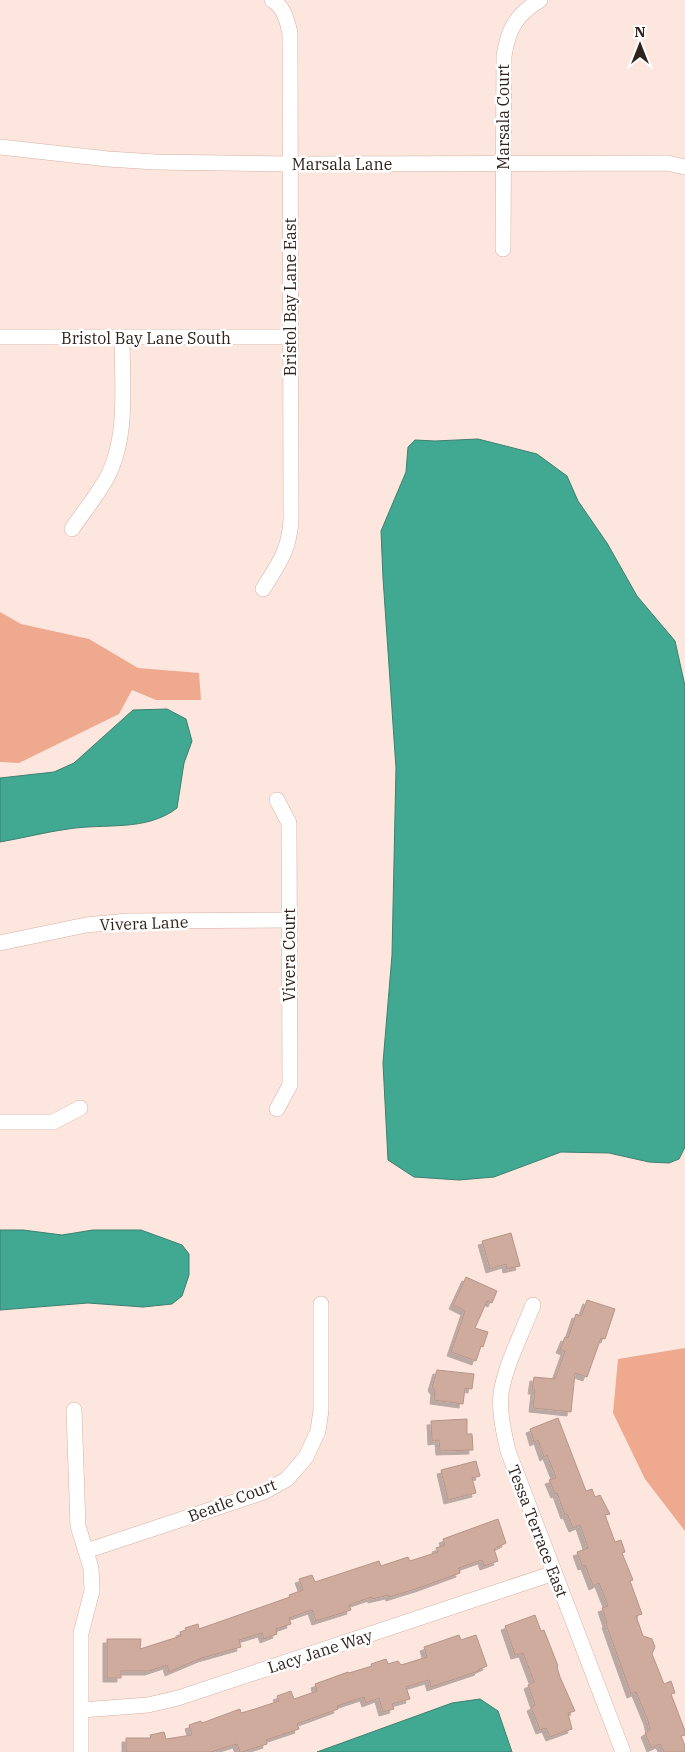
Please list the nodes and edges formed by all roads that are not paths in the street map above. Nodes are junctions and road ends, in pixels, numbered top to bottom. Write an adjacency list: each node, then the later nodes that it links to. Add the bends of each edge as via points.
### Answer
1 (540, 0): 4 (street, Marsala Court, via 525,10 506,39)
2 (274, 1): 5 (street, Bristol Bay Lane East, via 286,15 290,33)
3 (0, 147): 5 (street, Marsala Lane, via 154,162)
4 (503, 163): 5 (street, Marsala Lane); 6 (street, Marsala Lane, via 667,164); 7 (street, Marsala Court)
5 (290, 164): 10 (street, Bristol Bay Lane East)
6 (685, 168)
7 (503, 249)
8 (0, 337): 9 (street, Bristol Bay Lane South)
9 (122, 338): 10 (street, Bristol Bay Lane South); 11 (street, via 121,430 116,456 105,481)
10 (291, 338): 12 (street, Bristol Bay Lane East, via 290,539)
11 (72, 529)
12 (263, 589)
13 (277, 800): 14 (street, Vivera Court, via 289,823)
14 (289, 920): 15 (street, Vivera Lane, via 119,922 86,925); 17 (street, Vivera Court, via 290,1085)
15 (0, 943)
16 (80, 1108): 18 (street, via 53,1122)
17 (277, 1109)
18 (0, 1122)
19 (321, 1304): 22 (street, Beatle Court, via 321,1410 318,1431 306,1457 287,1478 264,1492)
20 (533, 1305): 23 (street, Tessa Terrace East, via 507,1370 501,1395 502,1424 508,1451)
21 (74, 1410): 22 (street, via 78,1526)
22 (86, 1551): 24 (street, via 92,1591 81,1633)
23 (554, 1573): 24 (street, Lacy Jane Way, via 178,1698 148,1706); 26 (street, Tessa Terrace East)
24 (82, 1710): 25 (street)
25 (81, 1752)
26 (623, 1752)

